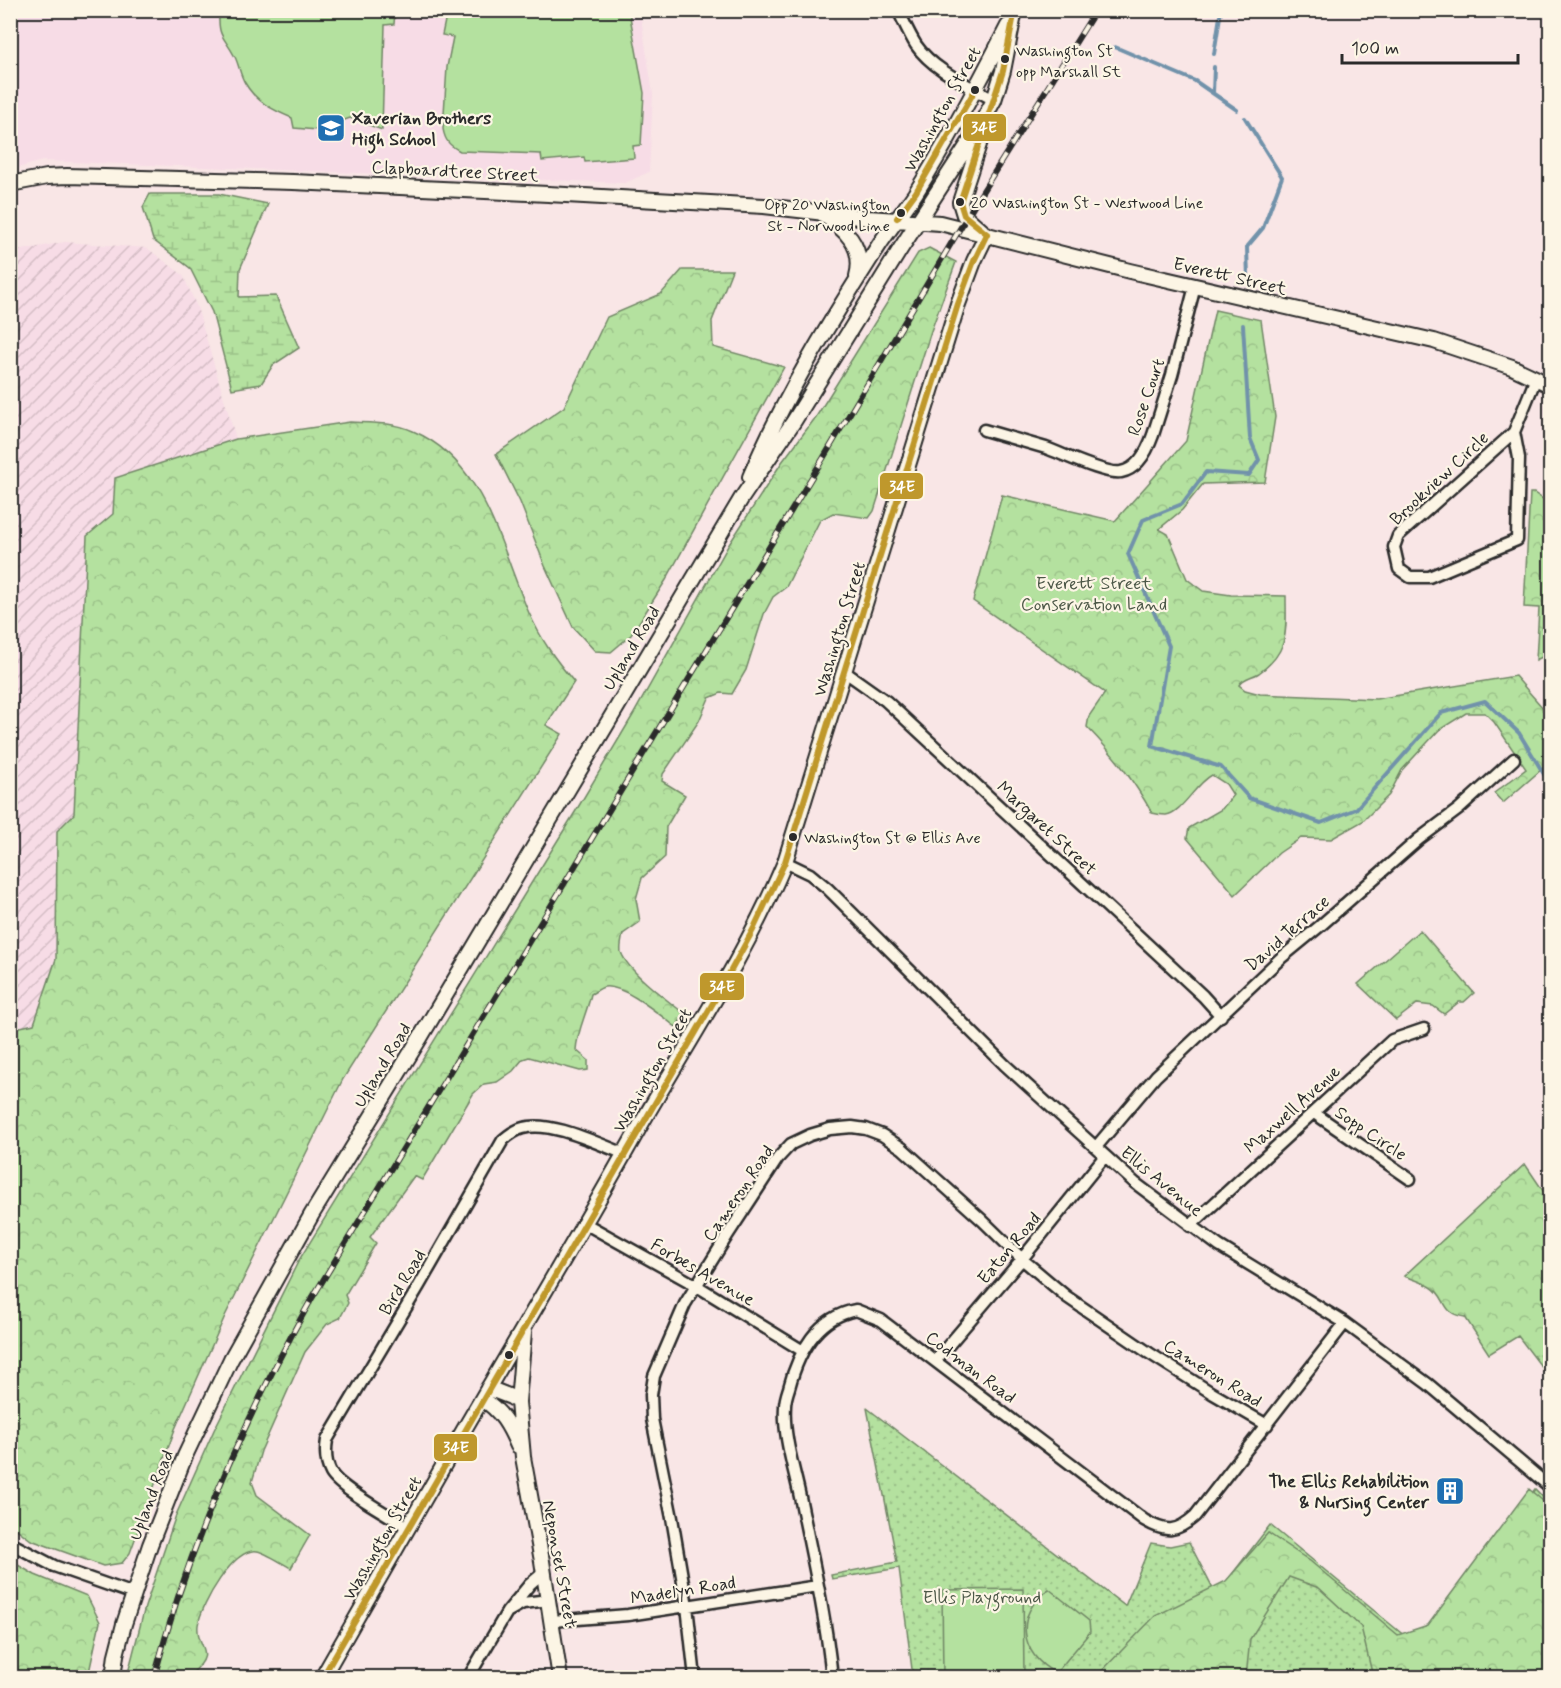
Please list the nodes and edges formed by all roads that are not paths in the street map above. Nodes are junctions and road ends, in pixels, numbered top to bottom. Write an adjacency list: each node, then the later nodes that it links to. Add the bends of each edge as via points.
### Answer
1 (898, 10): 3 (street, via 924,54)
2 (1014, 12): 3 (main road, Washington Street); 4 (main road, Washington Street, via 1009,46)
3 (976, 89): 4 (street); 7 (main road, Washington Street)
4 (993, 100): 8 (main road, Washington Street); 9 (main road, via 960,202 964,215)
5 (10, 184): 6 (main road, Clapboardtree Street, via 67,176 293,182)
6 (819, 212): 7 (main road, Clapboardtree Street); 10 (main road, via 854,243 859,259)
7 (897, 219): 8 (main road, Everett Street); 10 (main road, Upland Road)
8 (919, 220): 9 (main road, Everett Street); 16 (main road, Upland Road, via 790,428)
9 (987, 234): 11 (main road, Everett Street); 17 (main road, Washington Street, via 958,304)
10 (855, 283): 16 (main road, Upland Road, via 787,397)
11 (1195, 286): 12 (main road, Everett Street, via 1434,341); 14 (street, Rose Court, via 1153,435 1134,467 1120,473 1102,469)
12 (1536, 378): 13 (main road, Everett Street); 15 (street, Brookview Circle)
13 (1551, 386)
14 (984, 430)
15 (1514, 432): 15 (street, Brookview Circle, via 1398,536 1394,547 1399,569 1410,577 1429,577 1517,540 1519,458)
16 (741, 498): 44 (main road, Upland Road, via 231,1359 195,1435)
17 (844, 672): 19 (main road, Washington Street); 20 (street, Margaret Street, via 886,701 949,757)
18 (1514, 759): 20 (street, David Terrace, via 1281,958)
19 (785, 862): 23 (street, Ellis Avenue, via 827,888 1005,1065); 24 (main road, Washington Street, via 750,938)
20 (1221, 1016): 23 (street, David Terrace, via 1156,1076)
21 (1424, 1029): 22 (street, Maxwell Avenue, via 1392,1040)
22 (1314, 1113): 26 (street, Sopp Circle); 28 (street, Maxwell Avenue)
23 (1096, 1147): 25 (street, Ellis Avenue)
24 (625, 1154): 27 (main road, Washington Street); 40 (street, Bird Road, via 538,1127 525,1127 503,1140 327,1440 327,1462 332,1475)
25 (1106, 1156): 28 (street, Ellis Avenue); 29 (street, Eaton Road)
26 (1410, 1179)
27 (586, 1224): 30 (street, Forbes Avenue); 32 (main road, Washington Street)
28 (1190, 1226): 31 (street, Ellis Avenue)
29 (1022, 1259): 30 (street, Cameron Road, via 902,1148 882,1135 852,1127 830,1129 791,1144 778,1158); 34 (street, Eaton Road); 37 (street, Cameron Road, via 1067,1297 1140,1347)
30 (697, 1286): 33 (street, Forbes Avenue); 46 (street, Cameron Road, via 685,1304 654,1376 651,1395 652,1419)
31 (1345, 1323): 37 (street, Codman Road); 39 (street, Ellis Avenue, via 1428,1384)
32 (525, 1326): 35 (main road, Washington Street); 36 (main road, Neponset Street)
33 (802, 1351): 34 (street, Codman Road, via 820,1327 856,1310 881,1320); 43 (street, Codman Road, via 794,1368 785,1415)
34 (936, 1360): 37 (street, Codman Road, via 1157,1528 1182,1528 1195,1516)
35 (485, 1394): 36 (main road, via 511,1396); 38 (main road, Neponset Street, via 511,1430); 40 (main road, Washington Street)
36 (518, 1402): 38 (main road, Neponset Street)
37 (1267, 1425)
38 (523, 1457): 42 (main road, Neponset Street)
39 (1551, 1487)
40 (409, 1528): 50 (main road, Washington Street)
41 (10, 1543): 44 (street, via 54,1566)
42 (544, 1572): 45 (main road, Neponset Street); 47 (street)
43 (819, 1586): 46 (street, Madelyn Road); 54 (street, Codman Road)
44 (134, 1593): 49 (main road, Upland Road)
45 (549, 1600): 47 (street, via 523,1603); 48 (main road, Neponset Street)
46 (687, 1606): 48 (street, Madelyn Road); 53 (street)
47 (507, 1612): 51 (street)
48 (552, 1621): 52 (main road, Neponset Street)
49 (113, 1677)
50 (322, 1677)
51 (468, 1677)
52 (560, 1677)
53 (695, 1677)
54 (832, 1677)

